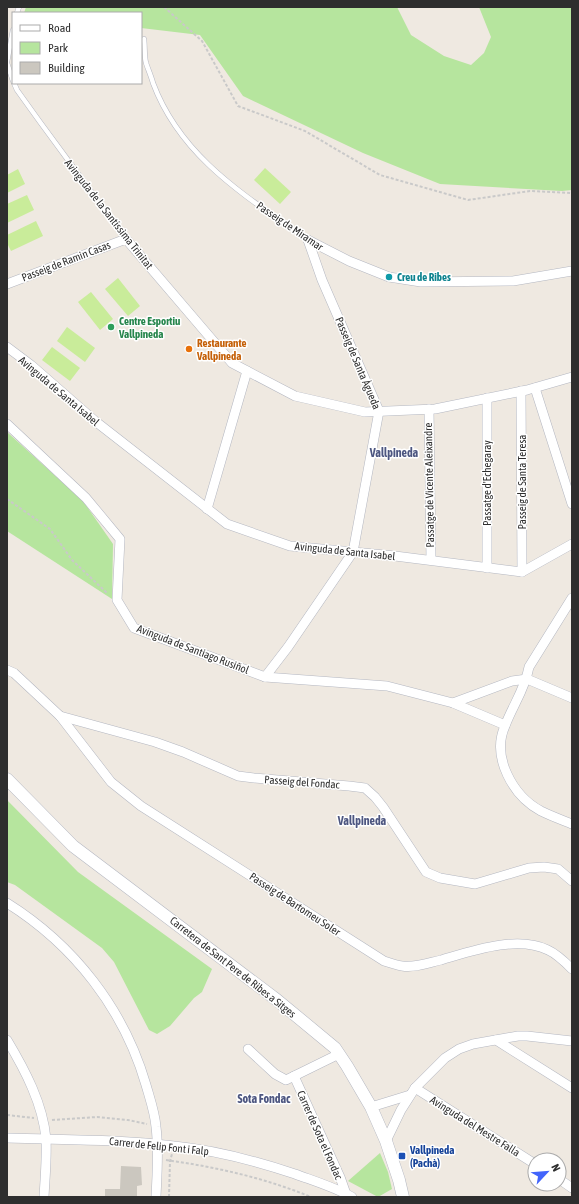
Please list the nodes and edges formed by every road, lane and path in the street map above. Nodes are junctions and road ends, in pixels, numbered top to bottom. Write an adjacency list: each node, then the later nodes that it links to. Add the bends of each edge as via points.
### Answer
1 (164, 7): 7 (path, via 202,41 238,106 305,131 380,174 468,200 530,191)
2 (12, 34): 4 (lane, Avinguda de la Santíssima Trinitat)
3 (144, 38): 9 (lane, Passeig de Miramar, via 146,62 159,97 175,128 200,157 232,186)
4 (7, 63): 5 (lane, Avinguda de la Santíssima Trinitat)
5 (12, 79)
6 (14, 84): 8 (lane, Avinguda de la Santíssima Trinitat)
7 (572, 193)
8 (126, 239): 11 (street, Passeig de Ramin Casas); 13 (street, Avinguda de la Santíssima Trinitat, via 232,363)
9 (308, 240): 10 (street, Passeig de Miramar, via 349,261 389,277 421,282 513,281); 19 (street, Passeig de Santa Àgueda, via 322,280)
10 (572, 271)
11 (7, 284)
12 (7, 347): 23 (street, Avinguda de Santa Isabel, via 95,421)
13 (247, 371): 19 (street, Avinguda de la Santíssima Trinitat, via 295,396 365,412); 23 (street)
14 (572, 377): 15 (street, Avinguda de la Santíssima Trinitat)
15 (535, 388): 16 (street, Avinguda de la Santíssima Trinitat); 22 (street)
16 (521, 391): 17 (street, Avinguda de la Santíssima Trinitat); 28 (street, Passeig de Santa Teresa)
17 (487, 398): 18 (street, Avinguda de la Santíssima Trinitat); 27 (street, Passatge d'Echegaray)
18 (429, 409): 19 (street, Avinguda de la Santíssima Trinitat); 26 (street, Passatge de Vicente Aleixandre)
19 (380, 411): 25 (street, Passeig de Santa Àgueda)
20 (7, 424): 30 (street, Avinguda de Santiago Rusiñol, via 86,498 120,539 117,600)
21 (7, 499): 30 (path, via 50,528 72,560)
22 (572, 504)
23 (208, 509): 25 (street, Avinguda de Santa Isabel, via 227,524 290,546)
24 (572, 544): 28 (street)
25 (353, 552): 26 (street, Avinguda de Santa Isabel); 32 (street, Passeig de Santa Àgueda)
26 (431, 560): 27 (street, Avinguda de Santa Isabel)
27 (487, 568): 28 (street, Avinguda de Santa Isabel)
28 (522, 572)
29 (572, 598): 33 (street, via 528,666)
30 (120, 604): 32 (street, Avinguda de Santiago Rusiñol, via 134,628)
31 (7, 670): 36 (street, Passeig del Fondac, via 18,676)
32 (265, 677): 35 (street, Avinguda de Santiago Rusiñol, via 387,686)
33 (527, 679): 34 (street); 35 (street, via 512,681); 37 (street)
34 (572, 698)
35 (453, 703): 37 (street, Avinguda de Santiago Rusiñol)
36 (60, 716): 40 (street, Passeig del Fondac, via 155,742 238,776 365,788 383,807 426,872 440,878 475,884 529,868 544,867 558,869); 42 (street, Passeig de Bartomeu Soler, via 111,782 142,806 384,961 402,966 420,965 466,952 506,944 520,944 548,950)
37 (505, 725): 39 (street, via 500,750 511,781 528,802 540,811)
38 (7, 779): 47 (street, Carretera de Sant Pere de Ribes a Sitges, via 73,846 277,1000 320,1034)
39 (572, 824)
40 (572, 881)
41 (7, 903): 54 (street, via 53,938 98,986 116,1013 135,1052)
42 (572, 969)
43 (7, 1040): 53 (street, via 27,1075)
44 (496, 1040): 45 (street, via 527,1036); 49 (street); 50 (street, via 473,1044 444,1058)
45 (572, 1041)
46 (248, 1049): 48 (street, Carrer de Sota el Fondac, via 275,1074 286,1080)
47 (339, 1054): 48 (street, Carrer de Sota el Fondac); 51 (street, Carretera de Sant Pere de Ribes a Sitges)
48 (294, 1076): 63 (street, Carrer de Sota el Fondac)
49 (572, 1088)
50 (412, 1091): 51 (street); 57 (street); 61 (street, Avinguda del Mestre Falla)
51 (371, 1107): 57 (street, Carretera de Sant Pere de Ribes a Sitges)
52 (7, 1115): 53 (path, Carrer de Felip Font i Falp)
53 (43, 1119): 54 (path, Carrer de Felip Font i Falp, via 97,1117); 56 (street)
54 (156, 1126): 58 (street)
55 (7, 1138): 56 (street, Carrer de Felip Font i Falp)
56 (46, 1139): 58 (street, Carrer de Felip Font i Falp); 64 (street)
57 (386, 1141): 68 (street, Carretera de Sant Pere de Ribes a Sitges)
58 (157, 1144): 59 (street, Carrer de Felip Font i Falp); 60 (street)
59 (176, 1146): 62 (path); 63 (street, Carrer de Felip Font i Falp, via 215,1152 273,1167)
60 (157, 1159): 62 (path, Carrer de Felip Font i Falp); 65 (street)
61 (527, 1159)
62 (170, 1161): 66 (path); 67 (path, Carrer de Felip Font i Falp, via 232,1172)
63 (349, 1195)
64 (44, 1197)
65 (156, 1197)
66 (169, 1197)
67 (311, 1197)
68 (403, 1197)

